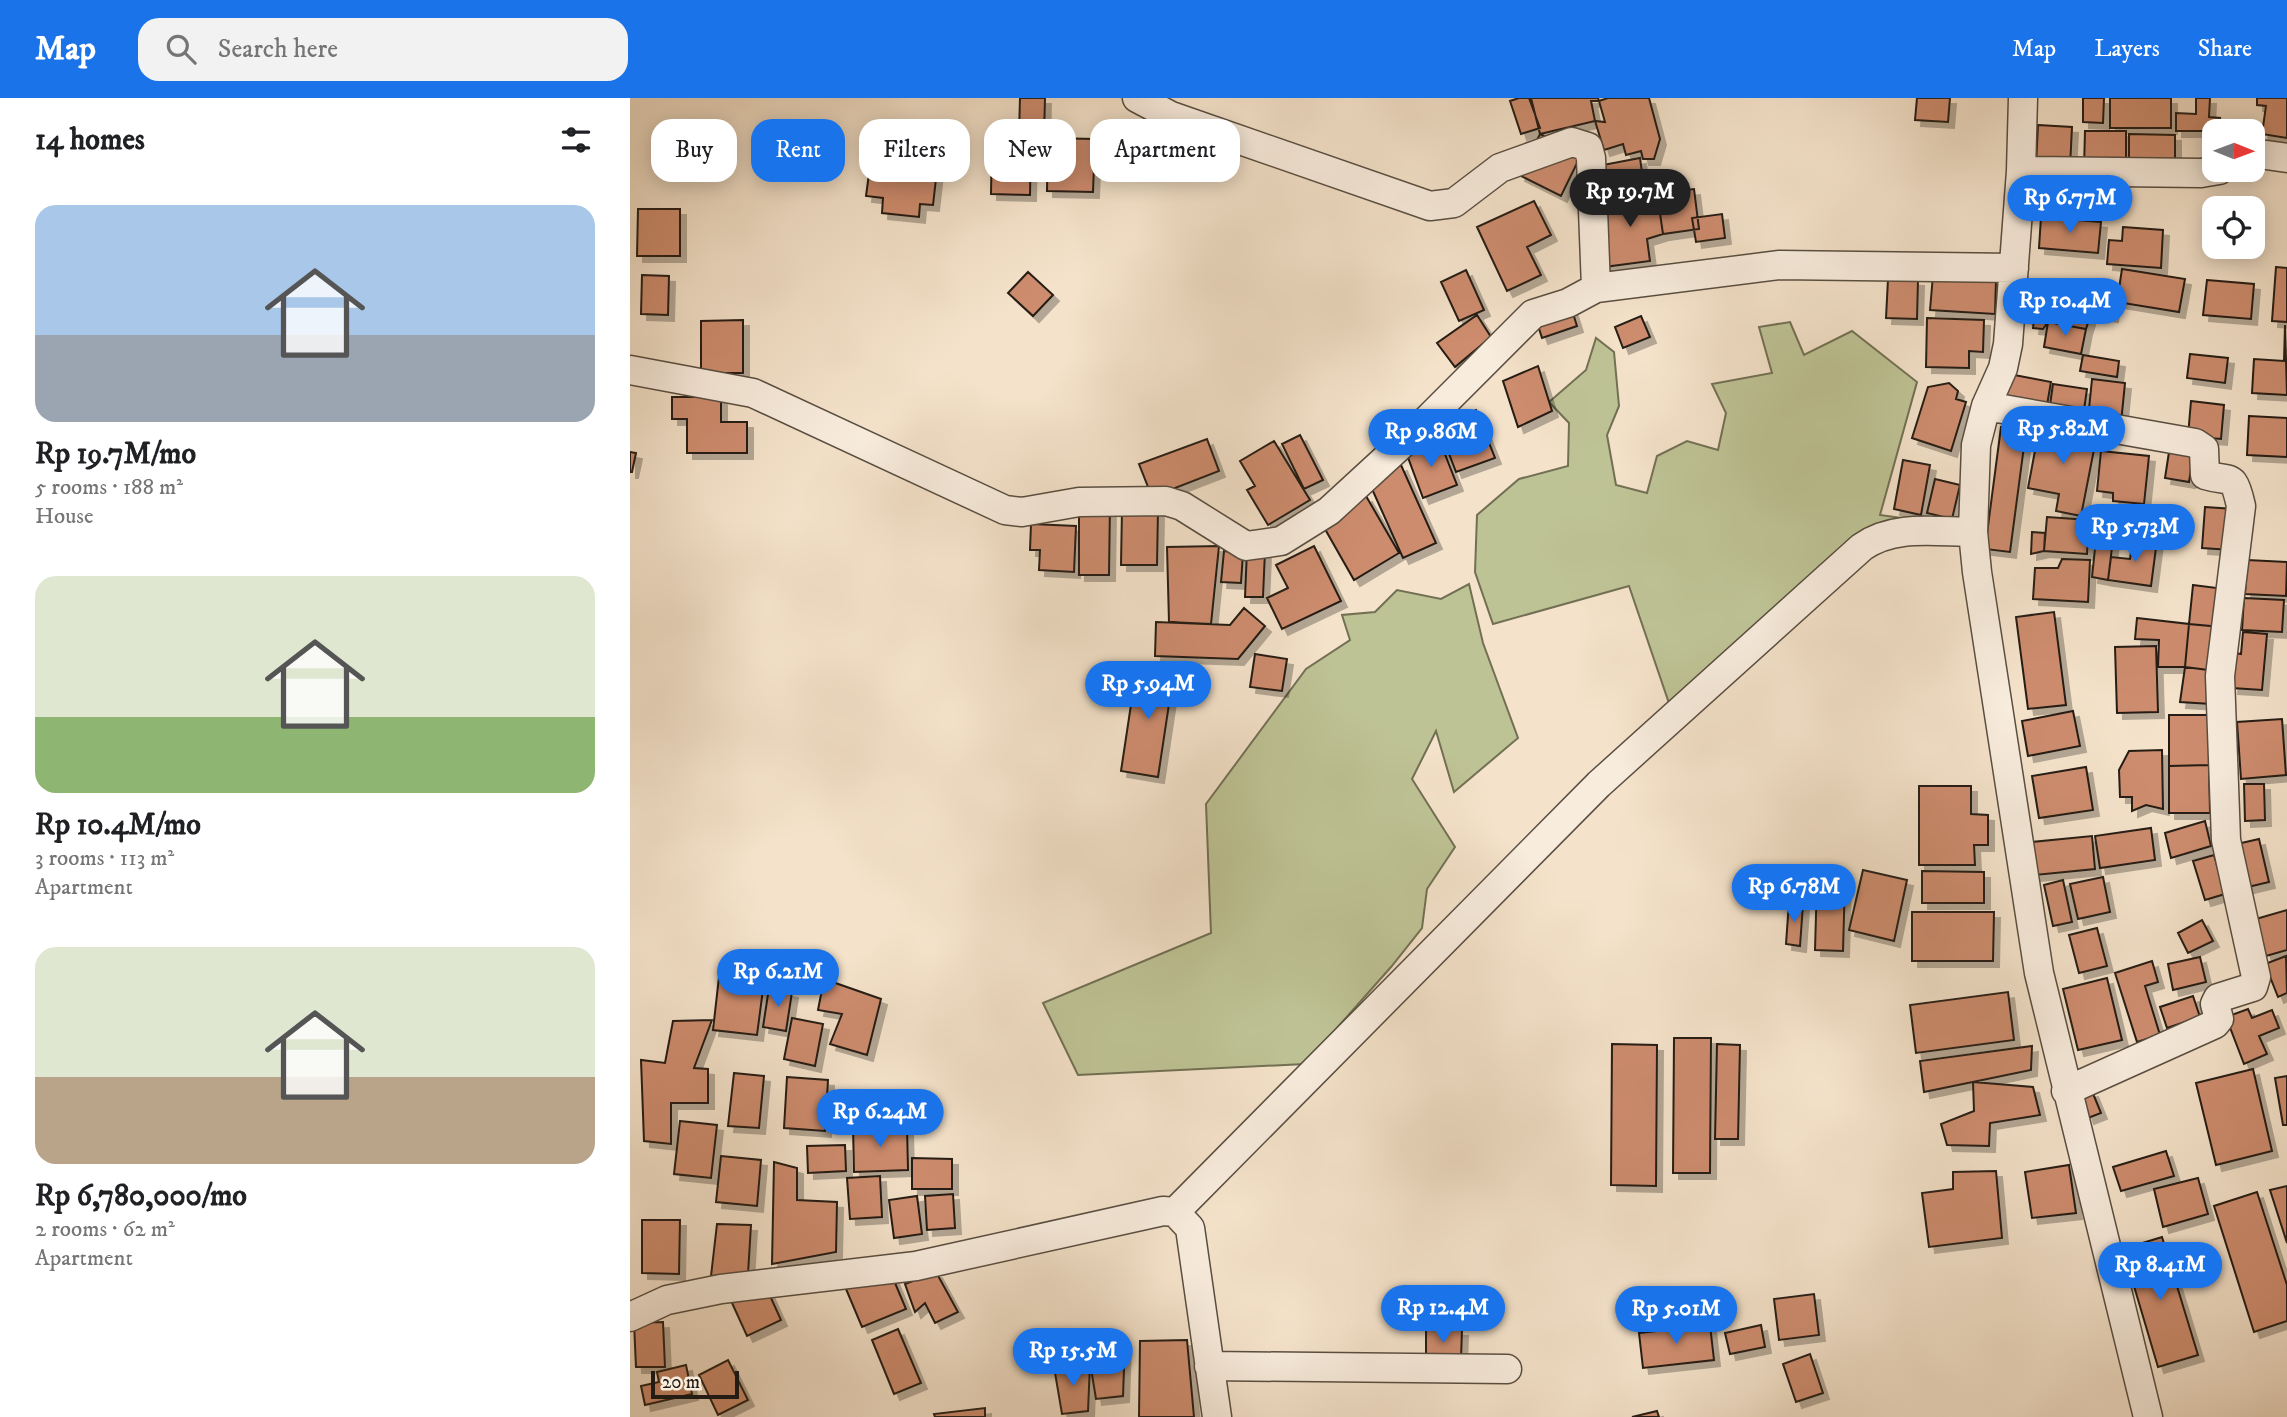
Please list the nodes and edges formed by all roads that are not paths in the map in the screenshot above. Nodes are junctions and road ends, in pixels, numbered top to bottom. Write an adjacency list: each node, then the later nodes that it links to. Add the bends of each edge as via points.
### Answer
1 (1137, 98): 8 (street, via 1171,116 1436,206 1459,200 1500,168 1572,142 1582,143 1591,158)
2 (2023, 98): 5 (street)
3 (2265, 155): 4 (street)
4 (2287, 158)
5 (2021, 172): 6 (street); 7 (street)
6 (2202, 173)
7 (2014, 268): 8 (street, via 1780,265); 10 (street, via 2006,356)
8 (1596, 288): 9 (street, via 1533,314 1329,511 1281,541 1246,546 1166,501 1079,502 1022,512 1005,510 754,393)
9 (630, 370)
10 (1986, 406): 11 (street, via 1976,445); 12 (street, via 2195,443 2204,449 2205,475 2228,478 2235,484 2241,506 2220,676 2226,840 2256,977 2253,987 2218,998 2215,1024)
11 (1973, 532): 12 (street, via 2017,844 2039,973); 13 (street, via 1894,533 1862,547 1599,784)
12 (2066, 1091): 18 (street)
13 (1175, 1212): 14 (street, via 916,1266 721,1289 667,1300); 15 (street, via 1190,1228)
14 (630, 1317)
15 (1209, 1366): 16 (street); 17 (street)
16 (1507, 1370)
17 (1217, 1417)
18 (2148, 1417)

